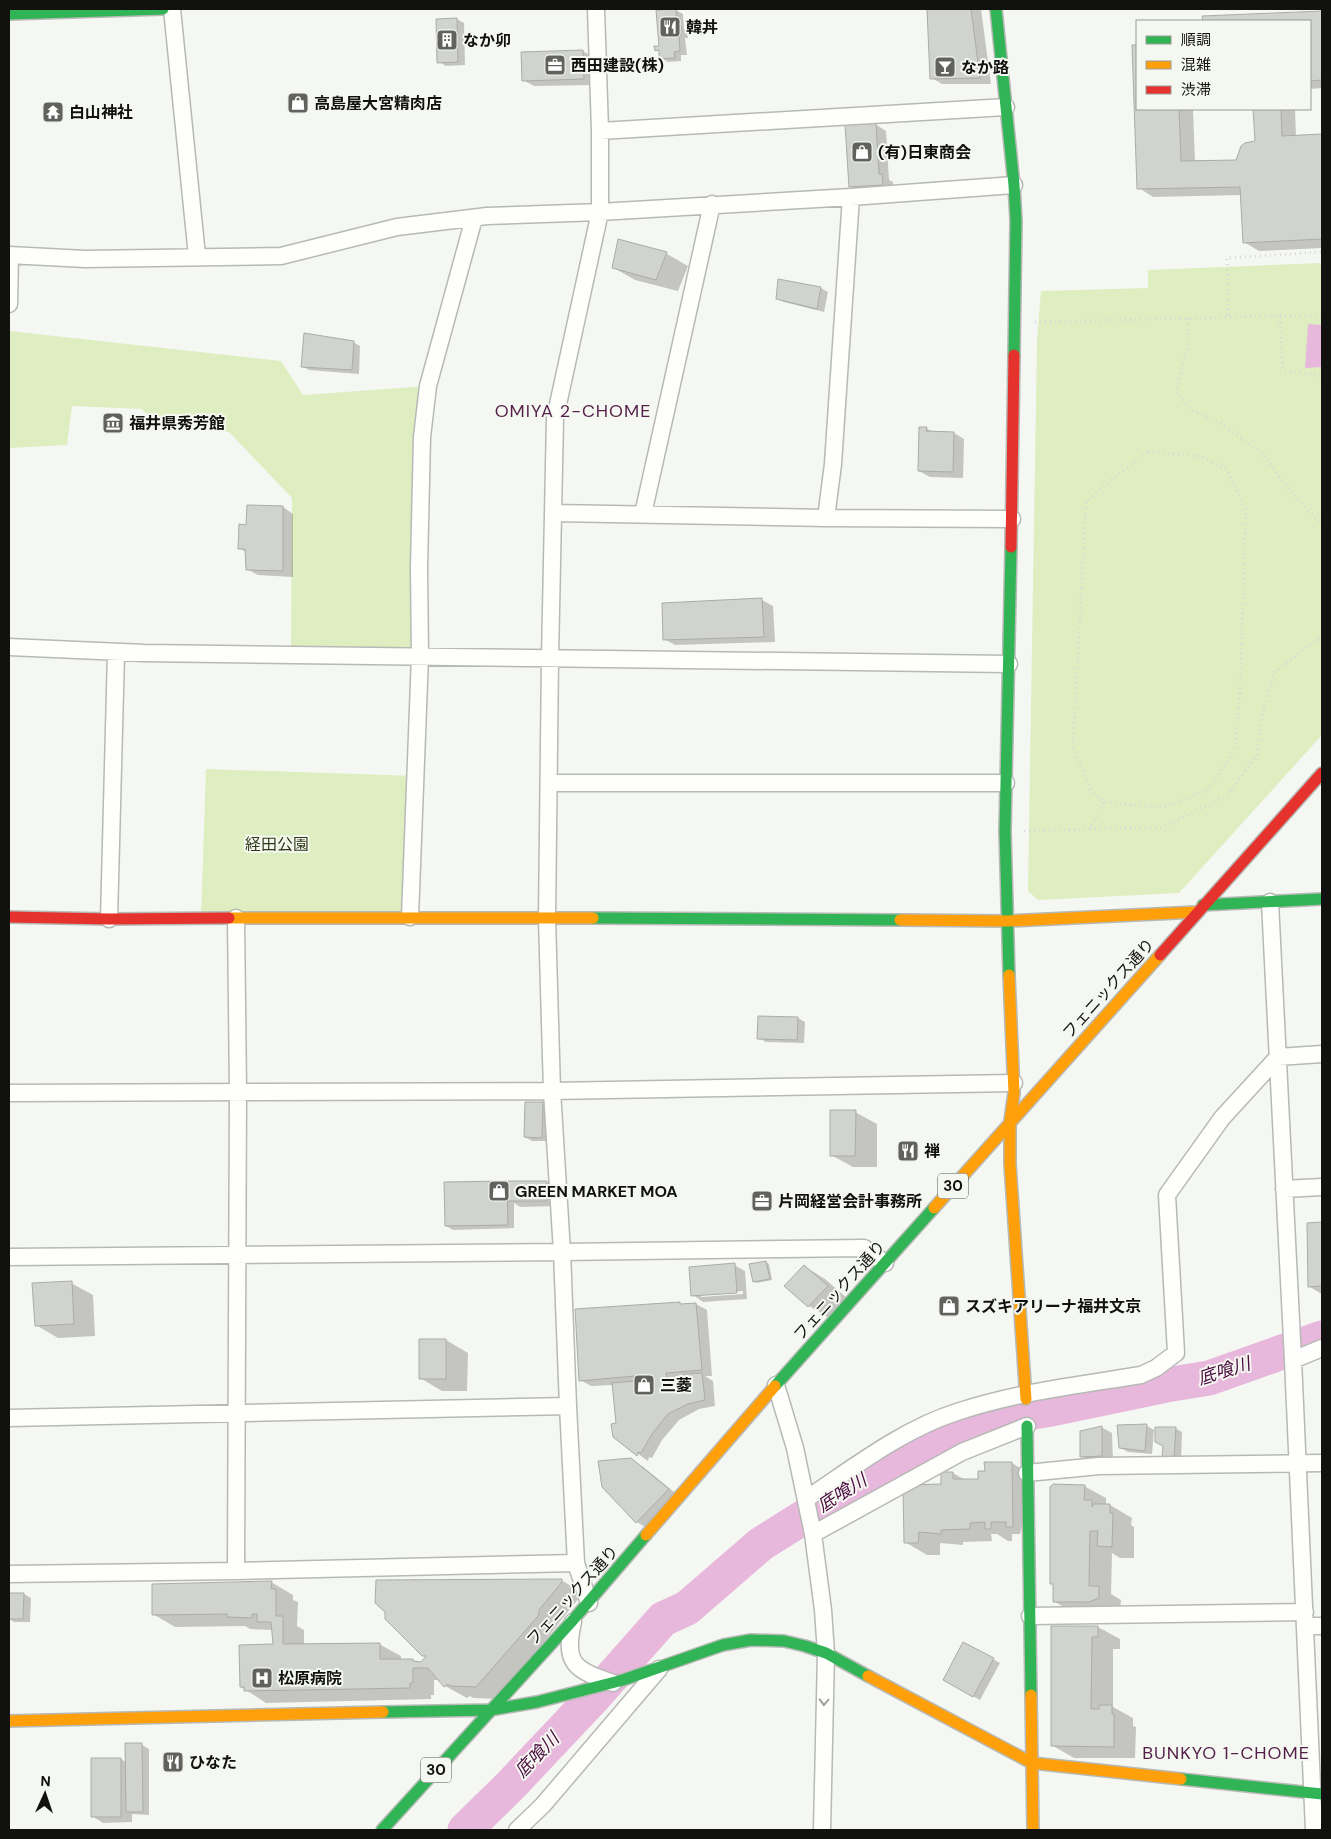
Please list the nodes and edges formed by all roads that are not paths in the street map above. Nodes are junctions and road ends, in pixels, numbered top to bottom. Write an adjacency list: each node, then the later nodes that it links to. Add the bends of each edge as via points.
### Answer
1 (163, 9): 5 (main road)
2 (172, 9): 14 (street)
3 (596, 9): 7 (street)
4 (996, 9): 6 (main road)
5 (9, 14)
6 (1006, 107): 7 (street); 8 (main road)
7 (600, 131): 11 (street)
8 (1014, 185): 9 (street); 19 (main road)
9 (851, 197): 10 (street); 18 (street, via 833,464)
10 (712, 204): 11 (street); 17 (street)
11 (600, 212): 12 (street); 16 (street, via 555,418)
12 (474, 218): 14 (street, via 397,227 281,256); 22 (street, via 428,386 422,437)
13 (10, 255): 14 (street, via 85,259); 15 (street)
14 (197, 256)
15 (9, 304)
16 (554, 513): 17 (street); 23 (street)
17 (643, 514): 18 (street)
18 (826, 518): 19 (street)
19 (1012, 518): 24 (main road)
20 (9, 647): 21 (street)
21 (116, 653): 22 (street); 34 (street)
22 (420, 656): 23 (street); 32 (street)
23 (550, 658): 24 (street); 26 (street)
24 (1010, 664): 27 (main road)
25 (1322, 773): 30 (main road, フェニックス通り / 30)
26 (549, 783): 27 (street); 35 (street)
27 (1006, 783): 36 (main road)
28 (1322, 899): 29 (main road)
29 (1270, 902): 30 (main road); 38 (street)
30 (1200, 909): 36 (main road); 43 (main road, フェニックス通り / 30)
31 (9, 917): 34 (main road)
32 (410, 917): 33 (main road); 35 (main road)
33 (236, 918): 34 (main road); 40 (street)
34 (109, 919)
35 (547, 919): 36 (main road); 41 (street)
36 (1008, 921): 39 (main road)
37 (1322, 1054): 38 (street)
38 (1278, 1057): 45 (street); 53 (street, via 1222,1118 1167,1195 1176,1353 1141,1375)
39 (1014, 1084): 41 (street); 43 (main road)
40 (238, 1091): 41 (street); 42 (street); 47 (street)
41 (552, 1091): 46 (street)
42 (9, 1093)
43 (1010, 1121): 49 (main road, フェニックス通り / 30); 53 (main road)
44 (1322, 1187): 45 (street)
45 (1284, 1189): 51 (street)
46 (562, 1252): 47 (street); 49 (street, via 864,1248); 54 (street)
47 (237, 1254): 48 (street); 55 (street)
48 (9, 1256)
49 (885, 1263): 52 (main road, フェニックス通り / 30)
50 (1322, 1348): 51 (street)
51 (1293, 1360): 59 (street)
52 (776, 1384): 61 (street); 66 (main road, フェニックス通り / 30)
53 (1026, 1396): 61 (street, via 956,1412 916,1429)
54 (568, 1406): 55 (street); 63 (street)
55 (237, 1413): 56 (street); 64 (street)
56 (9, 1418)
57 (1027, 1426): 60 (main road); 62 (street, via 962,1452)
58 (1322, 1463): 59 (street)
59 (1298, 1464): 60 (street, via 1099,1466); 68 (street)
60 (1027, 1472): 67 (main road)
61 (806, 1499): 62 (street)
62 (813, 1534): 71 (street)
63 (576, 1563): 64 (street); 66 (street)
64 (236, 1571): 65 (street)
65 (9, 1574)
66 (589, 1603): 69 (main road, フェニックス通り / 30)
67 (1030, 1616): 68 (street); 76 (main road)
68 (1305, 1619): 70 (street); 77 (street)
69 (574, 1620): 73 (street, via 569,1638 573,1661 582,1670); 74 (main road, フェニックス通り / 30)
70 (1322, 1626)
71 (826, 1653): 72 (main road, via 789,1642 750,1640 724,1645); 76 (main road); 80 (street, one-way to 80)
72 (658, 1668): 73 (main road); 79 (street, via 543,1805)
73 (613, 1683): 74 (main road)
74 (490, 1710): 75 (main road); 78 (main road, フェニックス通り / 30)
75 (9, 1721)
76 (1032, 1763): 77 (main road); 81 (main road)
77 (1317, 1793): 82 (street)
78 (382, 1830)
79 (517, 1830)
80 (822, 1830)
81 (1033, 1830)
82 (1314, 1830)

